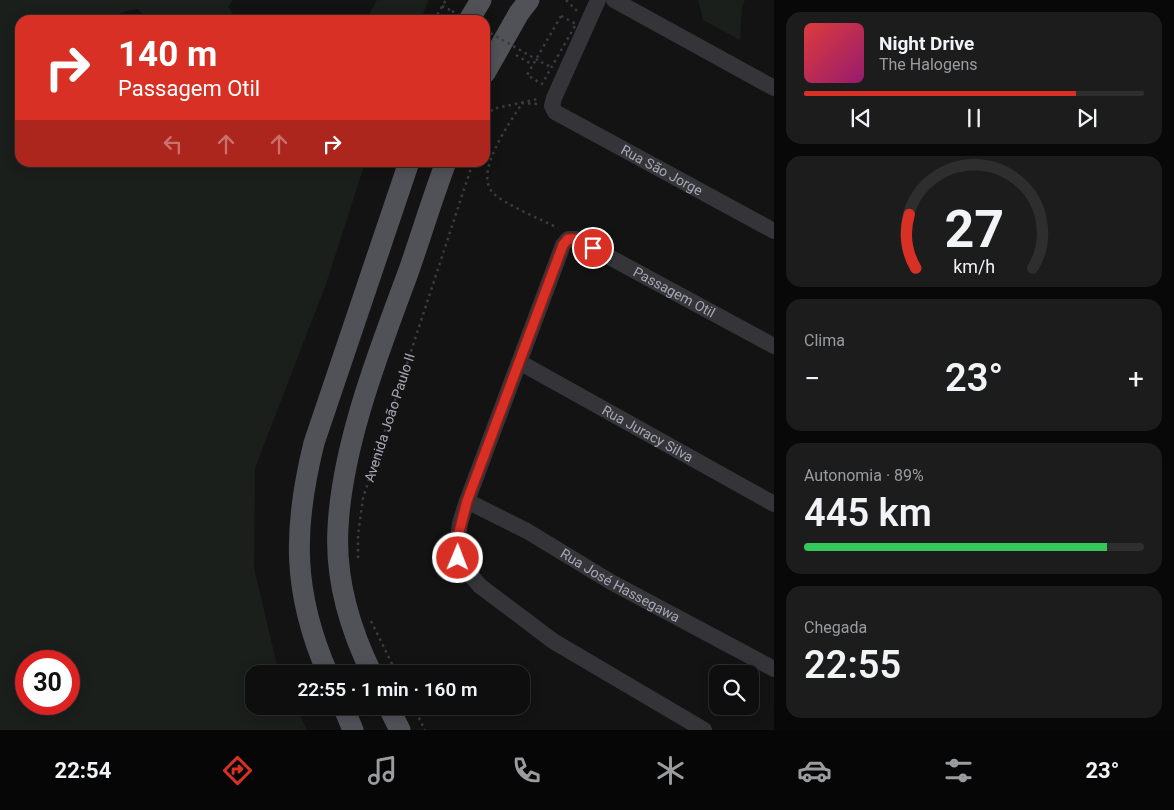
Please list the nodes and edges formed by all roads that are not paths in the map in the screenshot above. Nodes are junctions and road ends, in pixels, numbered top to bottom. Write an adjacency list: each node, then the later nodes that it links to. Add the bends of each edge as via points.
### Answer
1 (481, 0): 5 (main road)
2 (530, 0): 6 (main road)
3 (598, 0): 10 (street, Rua São Jorge, via 547,102 555,112)
4 (614, 0): 7 (street)
5 (465, 15)
6 (490, 64)
7 (774, 88)
8 (407, 167): 15 (main road, via 314,443 304,484 299,563 302,586)
9 (444, 167): 16 (main road, Avenida João Paulo II, via 372,377 342,486 338,530 340,574 348,614)
10 (774, 231)
11 (774, 346): 12 (street, Passagem Otil, via 576,239 568,239 563,245)
12 (521, 363): 13 (street); 14 (street, Rua Juracy Silva)
13 (467, 501): 17 (street, Rua José Hassegawa); 22 (street, via 456,553 462,566 480,586 554,641)
14 (774, 504)
15 (324, 665)
16 (368, 665)
17 (774, 669)
18 (347, 715): 20 (main road)
19 (392, 715): 21 (main road)
20 (353, 730)
21 (400, 730)
22 (704, 730)

